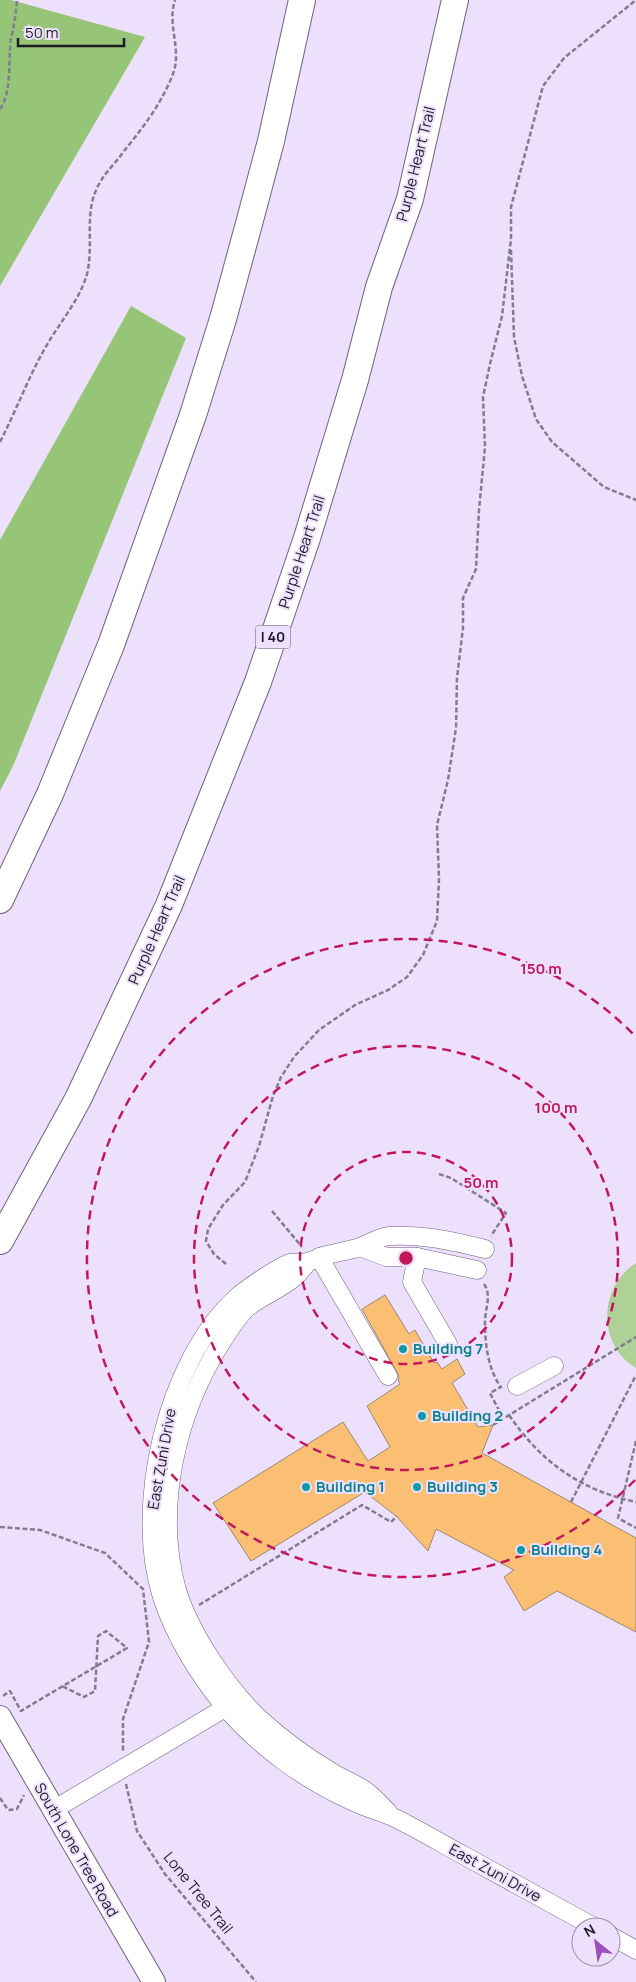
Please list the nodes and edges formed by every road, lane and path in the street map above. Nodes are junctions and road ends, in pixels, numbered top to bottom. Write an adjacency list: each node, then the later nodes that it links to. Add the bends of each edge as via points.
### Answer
1 (18, 0): 6 (path, via 8,82)
2 (175, 0): 8 (path, via 172,18 177,57 168,87 145,123 104,174 96,190 86,274 47,344)
3 (302, 0): 10 (highway, via 271,142 193,415 112,645 50,794)
4 (455, 0): 13 (highway, Purple Heart Trail / I 40, via 410,198 378,287 347,408 258,682 169,905 78,1100)
5 (636, 0): 7 (path, via 564,58 543,86 511,207)
6 (0, 109)
7 (511, 239): 9 (path, via 514,337 536,419 552,442 604,487); 18 (path, via 502,316 484,397 485,447 476,568 463,598 464,628 457,678 456,728 437,825 437,921 423,955 407,977 319,1030 281,1077 245,1182 223,1205 208,1229 206,1241)
8 (0, 442)
9 (636, 500)
10 (0, 900)
11 (439, 1174): 15 (path, via 451,1178 506,1213)
12 (272, 1211): 17 (path)
13 (0, 1241)
14 (360, 1248): 15 (street, East Zuni Drive, via 385,1236 416,1236); 16 (street, via 386,1257); 17 (street, East Zuni Drive)
15 (486, 1249)
16 (417, 1256): 19 (street); 21 (street, via 412,1282)
17 (314, 1260): 24 (street); 40 (street, East Zuni Drive, via 290,1263 265,1278 237,1297 219,1318 196,1348 182,1376 170,1409 158,1462 151,1521 155,1567 162,1597 192,1661)
18 (226, 1264)
19 (478, 1276): 27 (path, via 488,1290 486,1342 491,1366 501,1387 490,1394)
20 (636, 1337): 26 (path)
21 (448, 1344)
22 (554, 1366): 25 (street)
23 (636, 1375): 30 (path)
24 (388, 1376)
25 (517, 1386)
26 (508, 1415): 27 (path); 30 (path, via 540,1454)
27 (503, 1418): 28 (path)
28 (493, 1425)
29 (636, 1441): 31 (path)
30 (581, 1482): 31 (path); 32 (path)
31 (623, 1499): 33 (path); 36 (path, via 618,1518)
32 (571, 1502)
33 (636, 1502)
34 (396, 1516): 37 (path, via 391,1522 362,1504)
35 (0, 1527): 42 (path, Lone Tree Trail, via 40,1530 105,1552 143,1589 149,1642 123,1719)
36 (636, 1528)
37 (192, 1610)
38 (96, 1666): 38 (path, via 98,1636 106,1631 127,1648); 39 (path); 39 (path, via 95,1692 84,1697)
39 (62, 1686): 41 (path, via 21,1711 10,1692)
40 (233, 1703): 42 (street); 46 (street, East Zuni Drive, via 280,1758 301,1772 353,1802 396,1819)
41 (1, 1706): 43 (main road, South Lone Tree Road)
42 (122, 1770): 45 (street); 50 (path, Lone Tree Trail, via 138,1831 156,1860)
43 (34, 1776): 44 (path, via 17,1809 8,1810); 45 (main road, South Lone Tree Road)
44 (0, 1798)
45 (53, 1810): 49 (main road, South Lone Tree Road)
46 (576, 1917)
47 (621, 1942): 48 (street)
48 (636, 1950)
49 (154, 1982)
50 (256, 1982)

